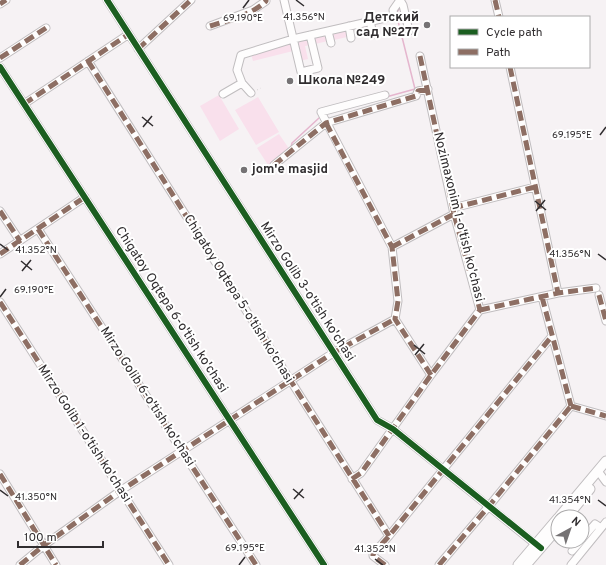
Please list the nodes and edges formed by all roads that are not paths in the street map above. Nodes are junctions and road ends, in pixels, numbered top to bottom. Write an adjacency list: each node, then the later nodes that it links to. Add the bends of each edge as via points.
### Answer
1 (6, 0): 8 (street)
2 (107, 0): 16 (street, Mirzo Golib 3-o'tish ko'chasi)
3 (191, 0): 22 (street)
4 (268, 0): 11 (street, via 253,10)
5 (284, 0): 19 (street)
6 (400, 0): 10 (street, via 393,10 394,16); 15 (street)
7 (495, 0): 9 (street)
8 (0, 4)
9 (499, 16)
10 (370, 21): 12 (street); 17 (street)
11 (210, 26)
12 (348, 26): 14 (street); 20 (street)
13 (46, 28): 24 (street)
14 (328, 31): 18 (street); 21 (street)
15 (409, 31)
16 (129, 34): 22 (street, Mirzo Golib 3-o'tish ko'chasi); 25 (street)
17 (373, 34)
18 (310, 35): 19 (street); 19 (street, via 318,68 300,72)
19 (292, 36): 28 (street, via 241,55 237,70)
20 (352, 38)
21 (331, 43)
22 (138, 49): 51 (street, Mirzo Golib 3-o'tish ko'chasi)
23 (420, 56): 29 (street, Nozimaxonim 1-o'tish ko'chasi)
24 (0, 58)
25 (88, 61): 33 (street); 53 (street, Chigatoy Oqtepa 5-o'tish ko'chasi)
26 (0, 67): 33 (street, Chigatoy Oqtepa 6-o'tish ko'chasi)
27 (510, 68): 36 (street)
28 (242, 83): 30 (street); 31 (street)
29 (428, 89): 34 (street, via 418,91 416,96); 39 (street, Nozimaxonim 1-o'tish ko'chasi)
30 (251, 93)
31 (223, 94)
32 (385, 95): 34 (street, via 320,112)
33 (24, 104): 37 (street, Chigatoy Oqtepa 6-o'tish ko'chasi)
34 (326, 123): 35 (street); 42 (street)
35 (274, 165)
36 (535, 187): 39 (street); 44 (street)
37 (84, 197): 40 (street); 56 (street, Chigatoy Oqtepa 6-o'tish ko'chasi)
38 (0, 211): 41 (street)
39 (454, 211): 42 (street); 47 (street, Nozimaxonim 1-o'tish ko'chasi)
40 (38, 228): 41 (street); 58 (street, Mirzo Golib 6-o'tish ko'chasi)
41 (20, 241): 43 (street)
42 (392, 247): 48 (street, via 398,301)
43 (0, 254)
44 (558, 293): 45 (street); 49 (street, via 598,292)
45 (542, 297): 47 (street); 50 (street)
46 (0, 302): 64 (street, Mirzo Golib 1-o'tish ko'chasi)
47 (480, 310): 52 (street, Nozimaxonim 1-o'tish ko'chasi)
48 (395, 319): 51 (street); 52 (street)
49 (606, 321)
50 (552, 336): 54 (street); 60 (street)
51 (333, 353): 53 (street); 57 (street, Mirzo Golib 3-o'tish ko'chasi, via 377,420)
52 (431, 375): 57 (street, Nozimaxonim 1-o'tish ko'chasi)
53 (290, 380): 56 (street); 63 (street, Chigatoy Oqtepa 5-o'tish ko'chasi)
54 (571, 406): 55 (street); 65 (street)
55 (606, 416)
56 (229, 420): 58 (street); 79 (street, Chigatoy Oqtepa 6-o'tish ko'chasi)
57 (393, 429): 60 (street, Mirzo Golib 3-o'tish ko'chasi); 63 (street, Nozimaxonim 1-o'tish ko'chasi, via 361,473)
58 (182, 451): 64 (street); 78 (street, Mirzo Golib 6-o'tish ko'chasi)
59 (606, 461): 62 (main road)
60 (443, 469): 65 (street, Mirzo Golib 3-o'tish ko'chasi); 72 (street)
61 (0, 474): 73 (street)
62 (603, 475): 66 (main road); 67 (main road)
63 (352, 480): 72 (street, Chigatoy Oqtepa 5-o'tish ko'chasi)
64 (120, 491): 73 (street); 77 (street, Mirzo Golib 1-o'tish ko'chasi)
65 (489, 506): 74 (street, Mirzo Golib 3-o'tish ko'chasi); 81 (street)
66 (567, 509)
67 (574, 509)
68 (604, 525): 70 (street, via 595,524); 84 (street)
69 (550, 529): 74 (main road)
70 (590, 530)
71 (550, 535): 74 (main road)
72 (389, 536): 80 (street, via 372,555)
73 (43, 546): 75 (street); 76 (street)
74 (538, 546): 82 (main road); 83 (main road)
75 (20, 565)
76 (56, 565)
77 (169, 565)
78 (256, 565)
79 (324, 565)
80 (385, 565)
81 (439, 565)
82 (518, 565)
83 (526, 565)
84 (571, 565)

